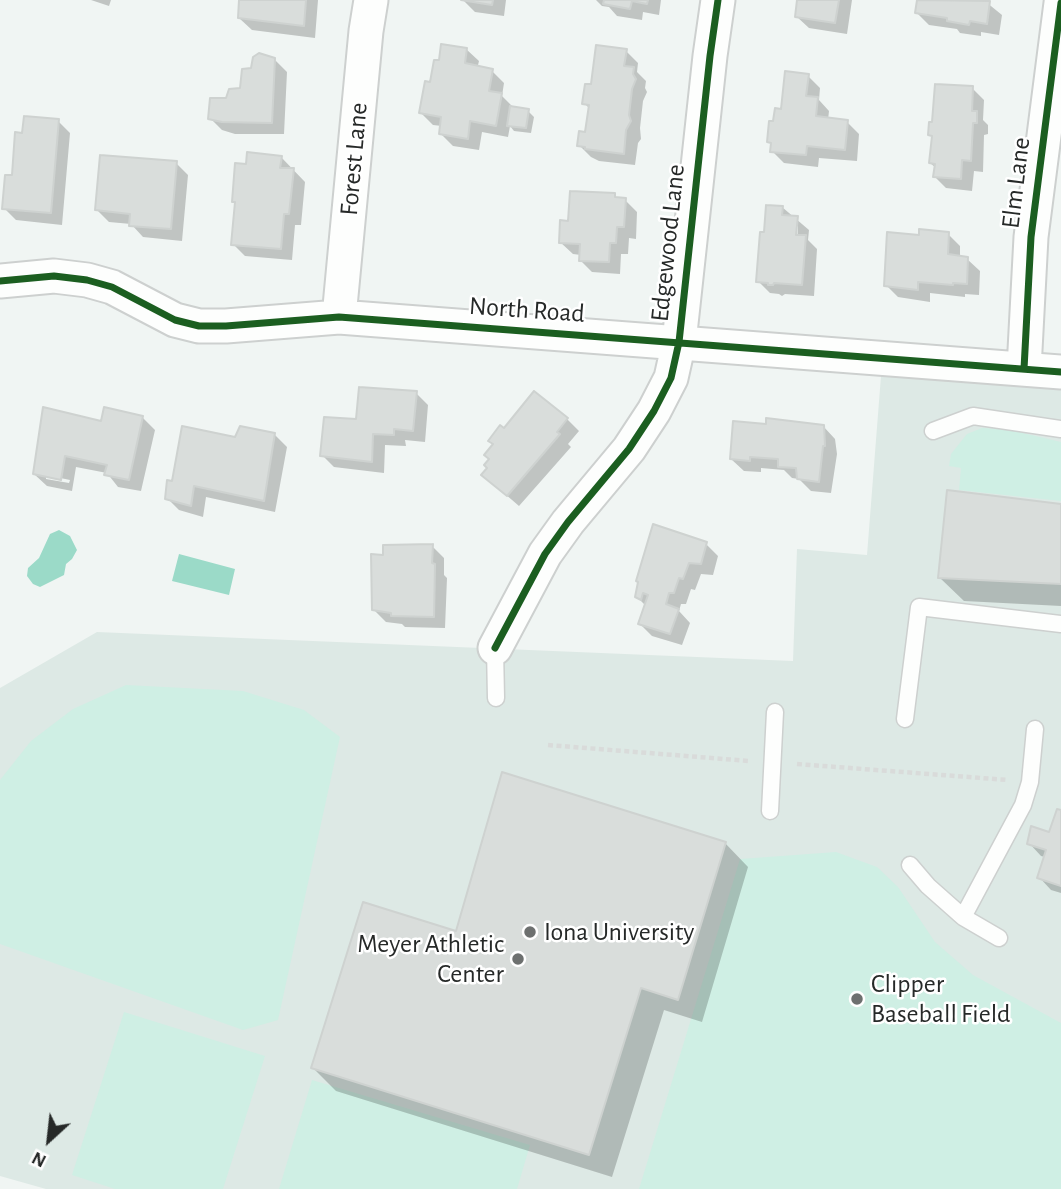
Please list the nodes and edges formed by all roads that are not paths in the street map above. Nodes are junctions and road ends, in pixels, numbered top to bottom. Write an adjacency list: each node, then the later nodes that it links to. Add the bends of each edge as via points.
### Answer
1 (371, 0): 5 (street, Forest Lane)
2 (718, 0): 6 (street, Edgewood Lane)
3 (1061, 3): 7 (street, Elm Lane, via 1031,237)
4 (0, 281): 5 (street, North Road, via 54,276 87,280 112,287 175,320 199,326)
5 (339, 317): 6 (street, North Road)
6 (679, 342): 7 (street, North Road); 12 (street, Edgewood Lane, via 671,378 654,411 545,554)
7 (1024, 369): 8 (street, North Road)
8 (1061, 372)
9 (1061, 429): 10 (lane, via 973,416)
10 (933, 431)
11 (1061, 624): 15 (lane, via 919,607)
12 (495, 648): 13 (lane)
13 (496, 698)
14 (775, 712): 17 (lane)
15 (905, 719)
16 (1035, 729): 19 (lane, via 1023,804)
17 (770, 811)
18 (910, 865): 19 (lane)
19 (963, 917): 20 (lane)
20 (999, 938)

